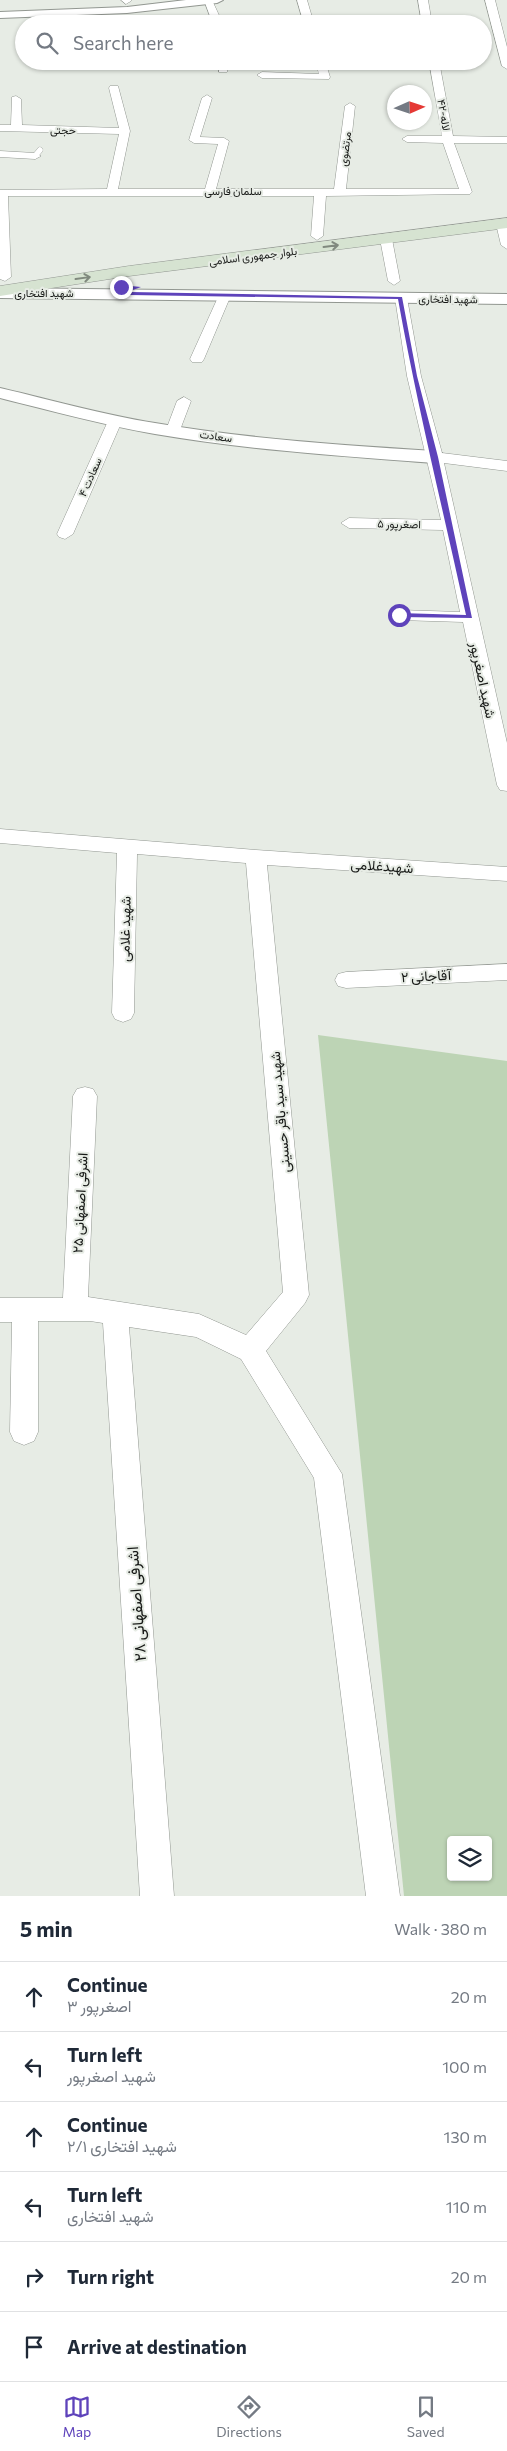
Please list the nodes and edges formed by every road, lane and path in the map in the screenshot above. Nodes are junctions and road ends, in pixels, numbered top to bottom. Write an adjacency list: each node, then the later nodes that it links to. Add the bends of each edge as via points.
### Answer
1 (213, 0): 5 (street, via 127,10); 6 (street)
2 (302, 0): 7 (street)
3 (423, 0): 8 (street)
4 (490, 0): 9 (street)
5 (0, 15)
6 (216, 15)
7 (306, 15)
8 (426, 15)
9 (507, 66)
10 (323, 70): 12 (street, via 325,77)
11 (436, 70): 22 (street, لاله-۴۲)
12 (262, 75)
13 (114, 88): 20 (street)
14 (207, 98): 27 (street, via 194,140 224,141)
15 (16, 99): 19 (street)
16 (350, 106): 29 (street, مرتضوی)
17 (492, 127): 23 (street)
18 (0, 128): 19 (street, حجتی)
19 (18, 129): 20 (street, حجتی)
20 (125, 131): 26 (street)
21 (407, 139): 22 (street)
22 (448, 140): 23 (street); 30 (street, لاله-۴۲)
23 (501, 140)
24 (38, 153): 25 (street)
25 (0, 154)
26 (112, 191): 27 (street, سلمان فارسی); 31 (street, سلمان فارسی)
27 (210, 191): 28 (street, سلمان فارسی)
28 (320, 191): 29 (street, سلمان فارسی); 33 (street)
29 (340, 191): 30 (street, سلمان فارسی)
30 (466, 192)
31 (1, 193): 38 (street)
32 (505, 220): 33 (main road, بلوار جمهوری اسلامی); 34 (main road, بلوار جمهوری اسلامی); 35 (street)
33 (317, 236): 38 (main road, بلوار جمهوری اسلامی)
34 (386, 239): 36 (main road, بلوار جمهوری اسلامی, one-way to 34); 37 (street)
35 (507, 245)
36 (129, 272): 38 (main road, بلوار جمهوری اسلامی, one-way to 36); 39 (street, via 118,278 116,283)
37 (394, 280)
38 (1, 285): 39 (street, شهید افتخاری)
39 (134, 290): 40 (street); 41 (street, شهید افتخاری)
40 (507, 293)
41 (224, 295): 42 (street, شهید افتخاری); 44 (street)
42 (400, 298): 43 (street, شهید افتخاری); 49 (street, شهید اصغرپور, via 414,376)
43 (507, 299)
44 (198, 359)
45 (0, 392): 47 (street, سعادت)
46 (184, 401): 48 (street)
47 (115, 421): 48 (street, سعادت); 53 (street, سعادت ۴)
48 (174, 430): 49 (street, سعادت, via 272,444)
49 (435, 457): 50 (street); 52 (street, شهید اصغرپور)
50 (507, 466)
51 (349, 523): 52 (street, اصغرپور ۵)
52 (450, 524): 55 (street, شهید اصغرپور)
53 (65, 534)
54 (399, 615): 55 (street)
55 (470, 617): 56 (street, شهید اصغرپور)
56 (487, 699): 57 (street); 58 (street, شهید اصغرپور)
57 (507, 699)
58 (507, 785)
59 (0, 836): 60 (street, شهیدغلامی)
60 (127, 846): 61 (street, شهیدغلامی); 65 (street, شهید غلامی)
61 (256, 858): 62 (street, شهیدغلامی); 70 (street, شهید سید باقر حسینی, via 296,1295)
62 (507, 874)
63 (507, 972): 64 (street, آقاجانی ۲)
64 (346, 980)
65 (123, 1013)
66 (85, 1096): 67 (street, اشرفی اصفهانی ۲۵)
67 (75, 1309): 68 (street); 69 (street)
68 (13, 1310): 71 (street)
69 (115, 1312): 70 (street, via 200,1326); 72 (street, اشرفی اصفهانی ۲۸)
70 (250, 1350): 73 (street, via 328,1474)
71 (24, 1432)
72 (157, 1896)
73 (383, 1896)

